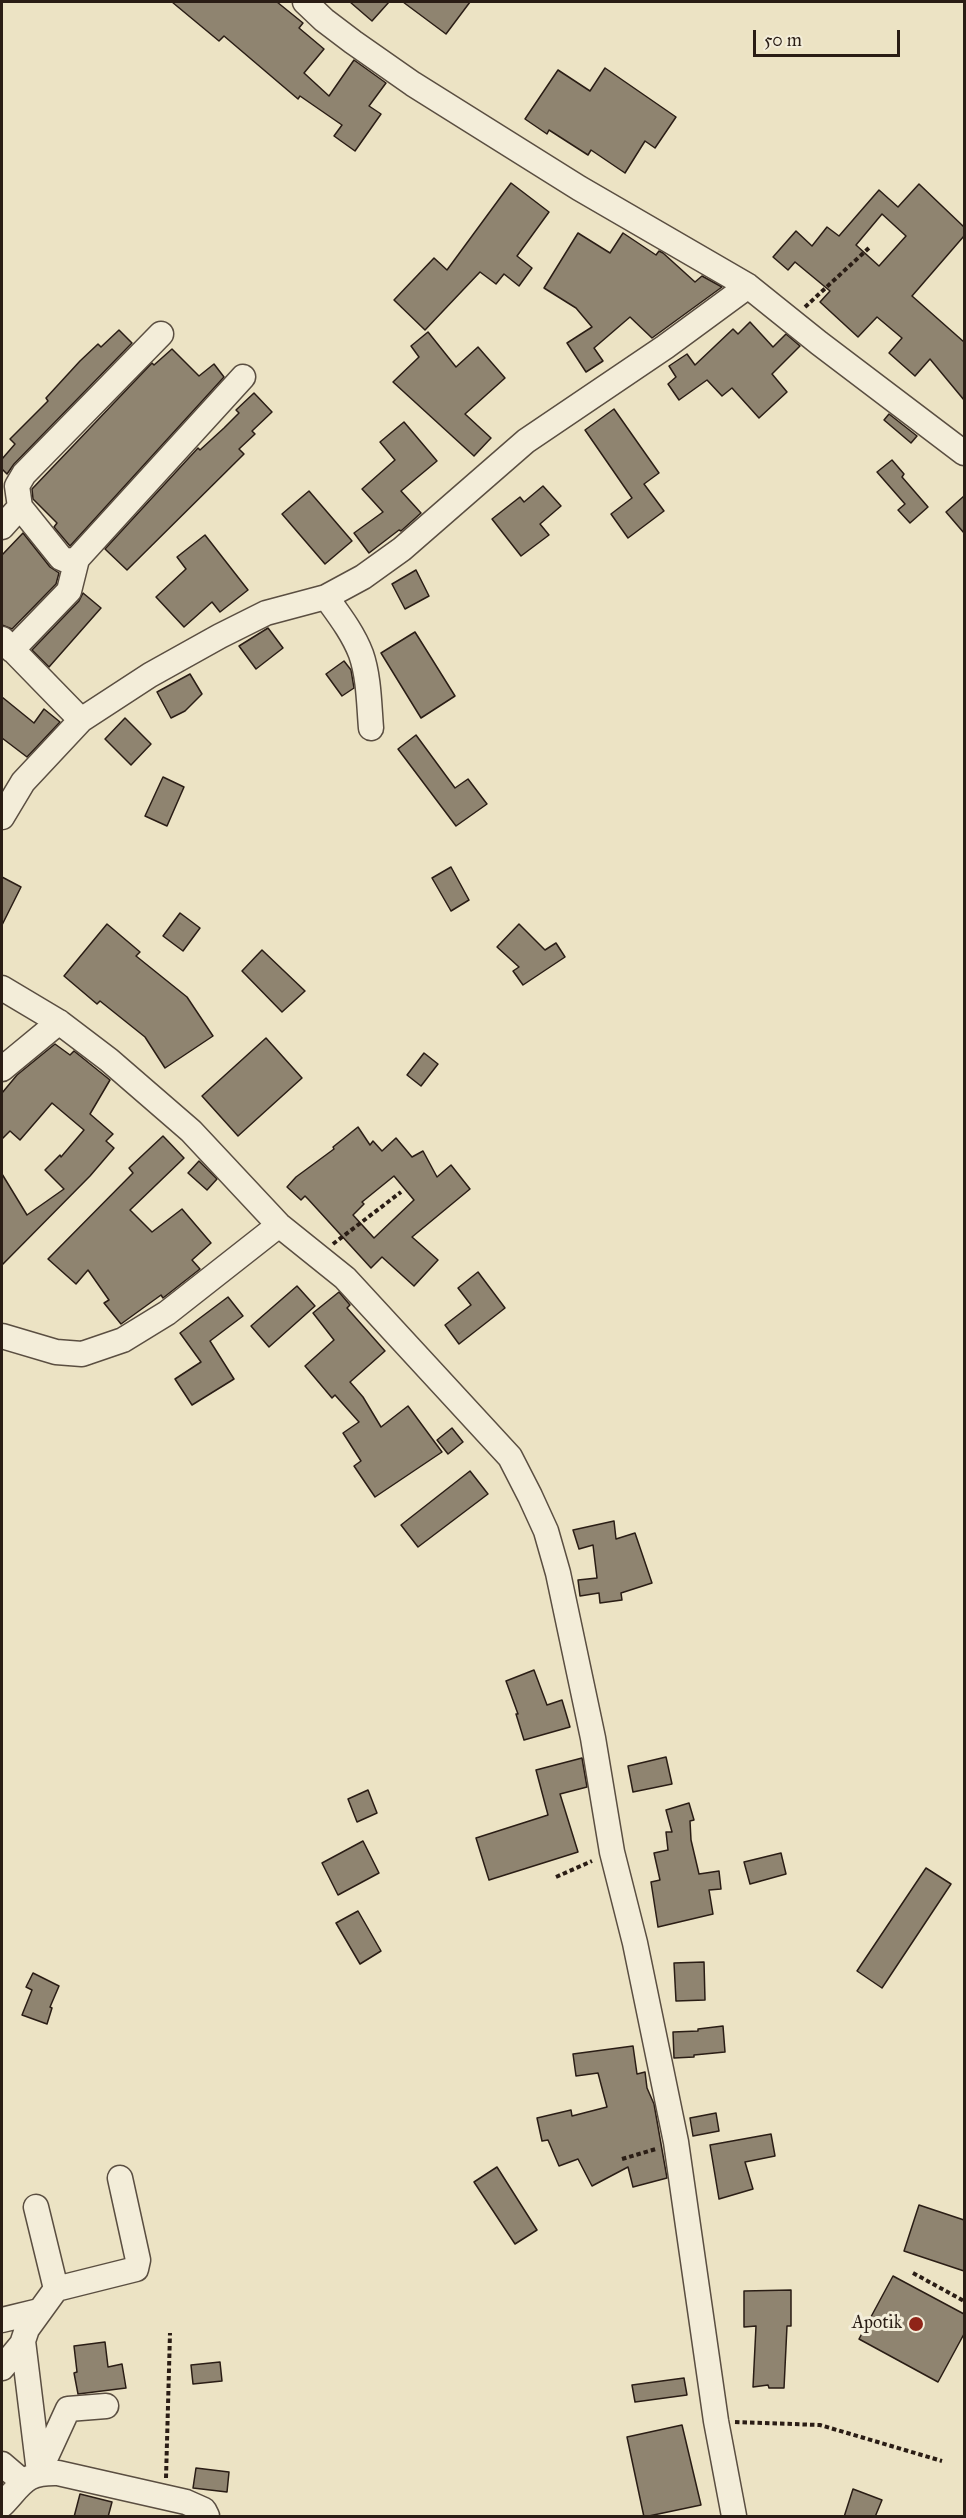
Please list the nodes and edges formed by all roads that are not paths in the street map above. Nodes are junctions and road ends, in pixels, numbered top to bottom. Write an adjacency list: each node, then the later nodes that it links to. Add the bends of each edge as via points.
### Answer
1 (305, 2): 2 (street, via 352,42 413,84 579,188)
2 (748, 286): 5 (street); 8 (street, via 526,441 402,549)
3 (161, 334): 6 (street, via 24,474)
4 (243, 377): 7 (street)
5 (964, 453)
6 (7, 519): 7 (street, via 62,558)
7 (77, 559): 9 (street, via 69,591)
8 (326, 597): 10 (street, via 266,613 220,636); 11 (street, via 361,654)
9 (7, 644): 10 (street)
10 (81, 720): 12 (street, via 23,782)
11 (371, 728)
12 (2, 817)
13 (2, 988): 14 (street)
14 (59, 1022): 15 (street); 16 (street, via 191,1131)
15 (2, 1069)
16 (279, 1226): 17 (street, via 166,1313 123,1340 82,1354 56,1352); 30 (street, via 345,1278 510,1457 546,1531 676,2142 716,2421)
17 (2, 1336)
18 (120, 2178): 20 (street, via 138,2260 136,2269)
19 (36, 2207): 20 (street)
20 (56, 2289): 21 (street)
21 (39, 2311): 22 (street); 23 (street)
22 (2, 2320)
23 (22, 2344): 24 (street); 27 (street)
24 (2, 2368)
25 (106, 2406): 27 (street, via 68,2409)
26 (2, 2464): 27 (street)
27 (31, 2477): 28 (street); 29 (street, via 58,2473 94,2479 197,2506)
28 (2, 2505)
29 (207, 2517)
30 (734, 2517)

